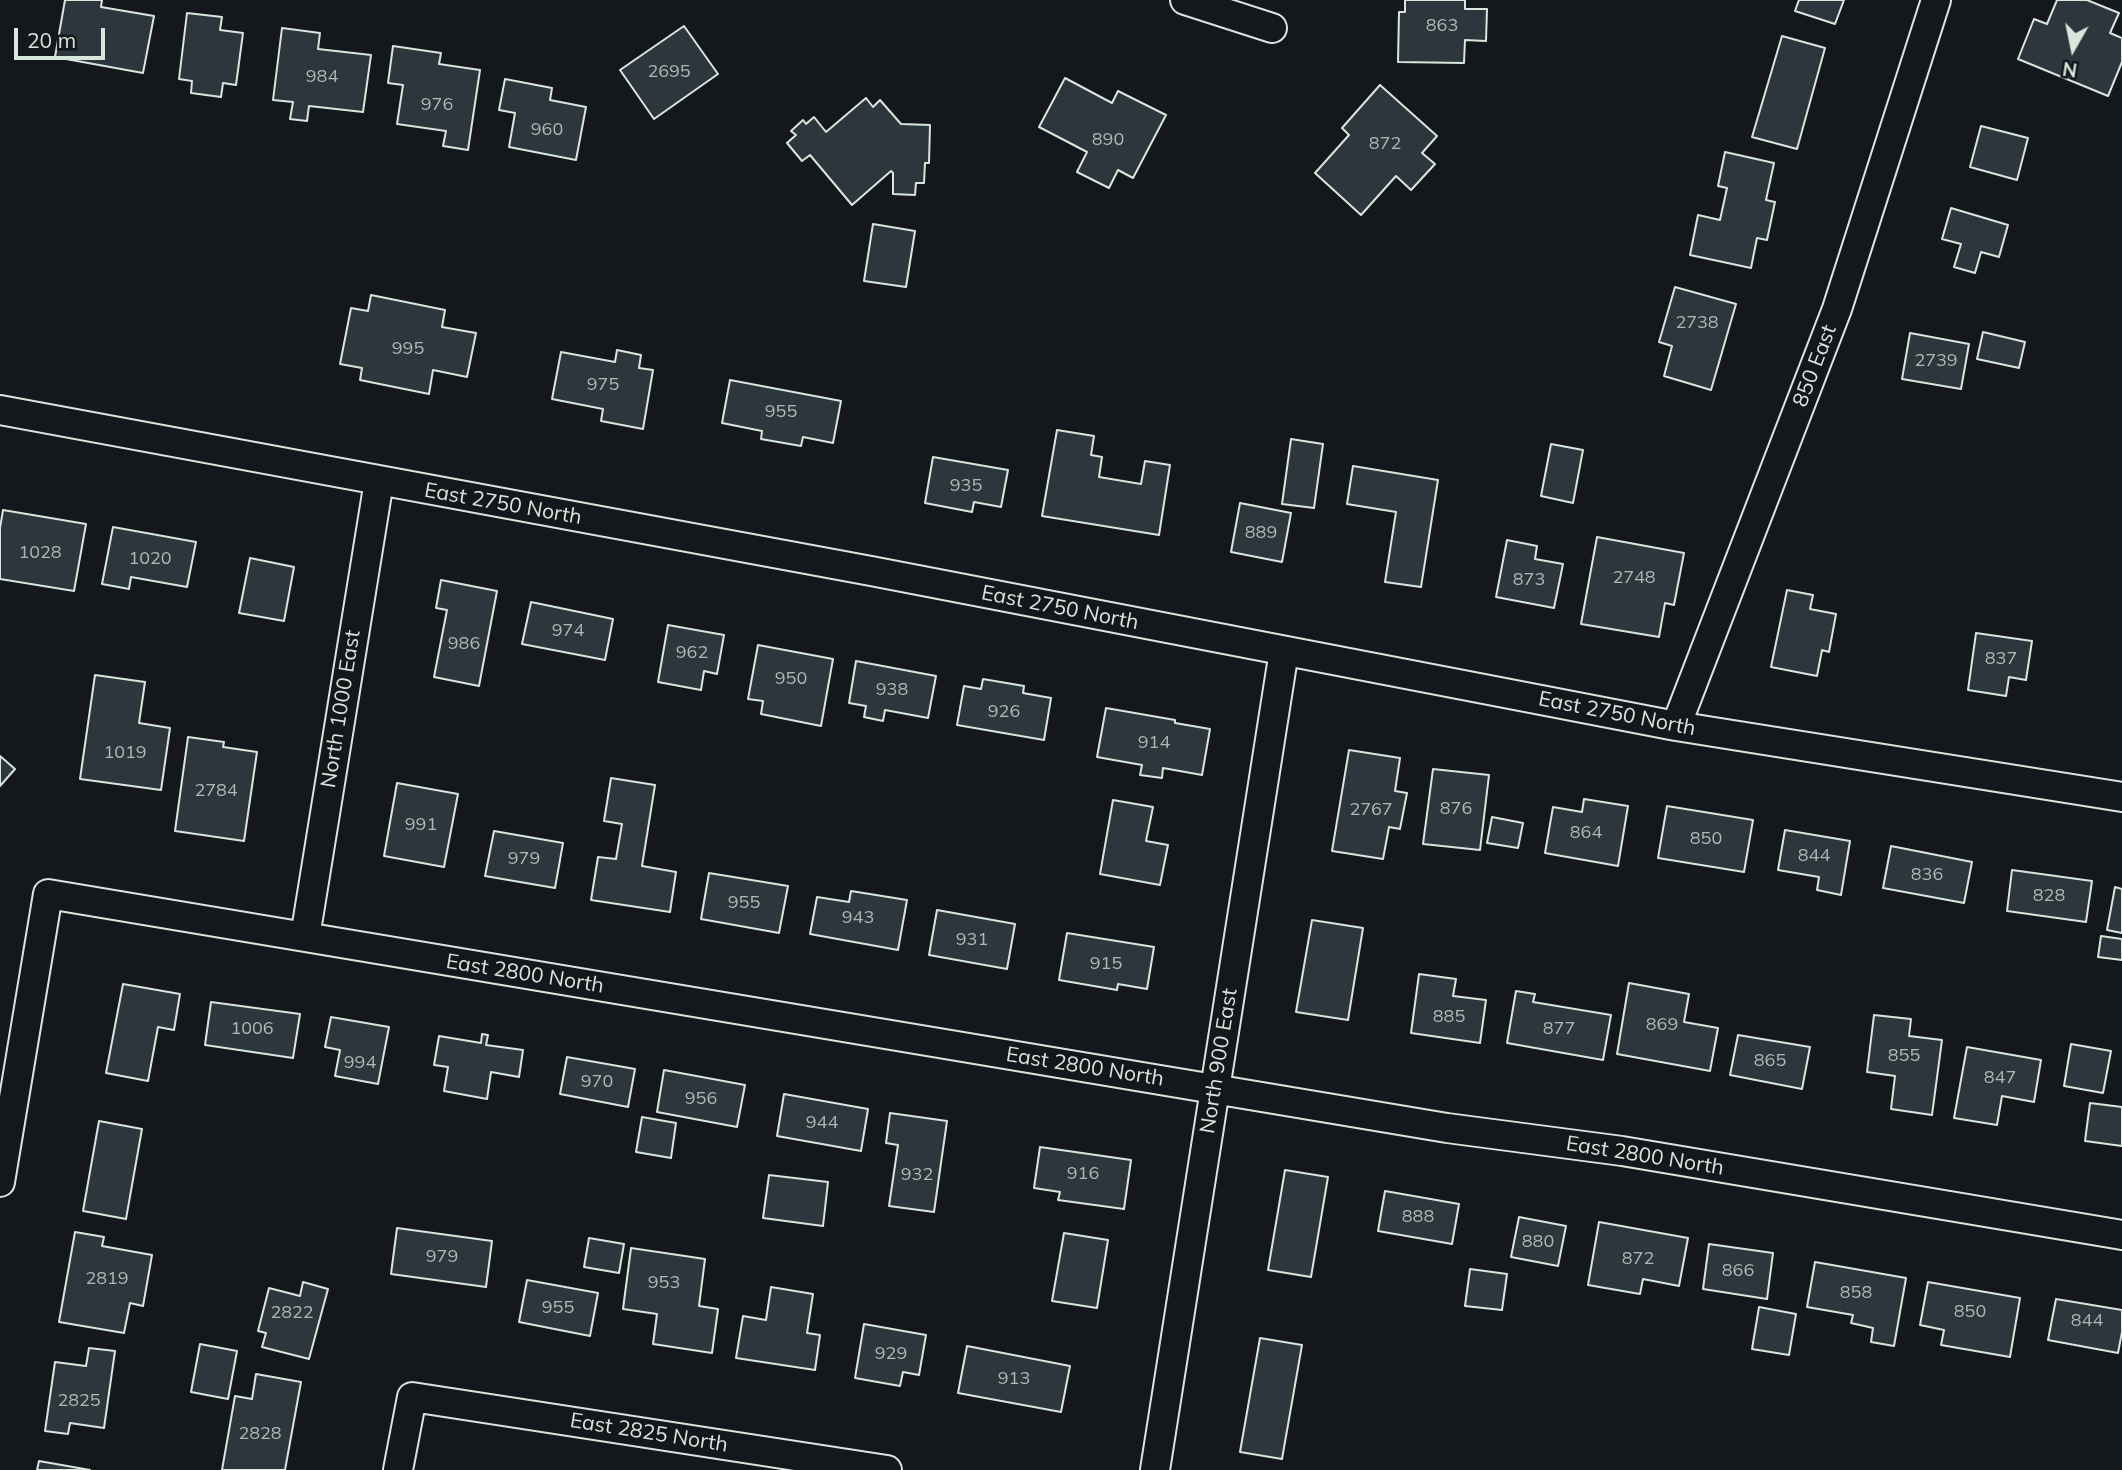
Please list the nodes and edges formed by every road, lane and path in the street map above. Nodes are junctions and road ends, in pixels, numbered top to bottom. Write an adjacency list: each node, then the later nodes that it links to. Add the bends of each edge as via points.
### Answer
1 (1185, 0): 3 (street)
2 (1936, 0): 7 (street, 850 East, via 1837,309)
3 (1272, 28)
4 (0, 410): 5 (street, East 2750 North)
5 (379, 481): 6 (street, East 2750 North); 9 (street, North 1000 East)
6 (1284, 651): 7 (street, East 2750 North); 10 (street, North 900 East)
7 (1676, 726): 8 (street, East 2750 North)
8 (2122, 797)
9 (304, 937): 10 (street, East 2800 North); 11 (street, East 2800 North, via 48,894)
10 (1215, 1089): 12 (street, East 2800 North); 15 (street, North 900 East)
11 (0, 1182)
12 (2122, 1235)
13 (398, 1470): 14 (street, East 2825 North, via 412,1397)
14 (887, 1470)
15 (1155, 1470)

